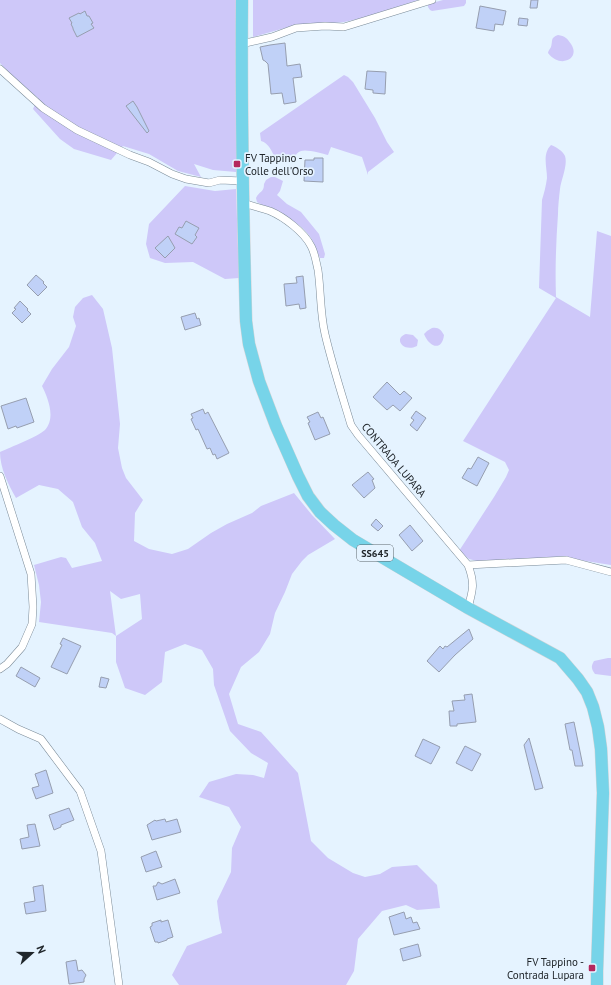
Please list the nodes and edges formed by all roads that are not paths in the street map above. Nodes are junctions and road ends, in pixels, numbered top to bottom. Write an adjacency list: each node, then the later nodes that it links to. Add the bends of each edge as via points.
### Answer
1 (242, 0): 3 (main road, SS645)
2 (432, 0): 3 (street, via 344,27 296,28)
3 (241, 44): 5 (main road, SS645)
4 (0, 70): 5 (street, via 43,108 77,130 130,156 186,179 209,183 220,180)
5 (242, 181): 6 (main road, SS645)
6 (243, 203): 8 (street, CONTRADA LUPARA, via 282,217 311,245 318,269 325,333 351,425); 10 (main road, SS645, via 248,344 276,426 308,496 320,512 353,540)
7 (0, 476): 11 (street, via 31,574 33,607 32,624 22,647)
8 (468, 565): 9 (street, via 566,560); 10 (street, via 473,585)
9 (611, 572)
10 (468, 608): 14 (main road, SS645, via 560,658 587,692 593,707 601,749 603,792)
11 (0, 669)
12 (0, 719): 13 (street, via 41,739 80,791 101,851)
13 (119, 985)
14 (597, 985)

